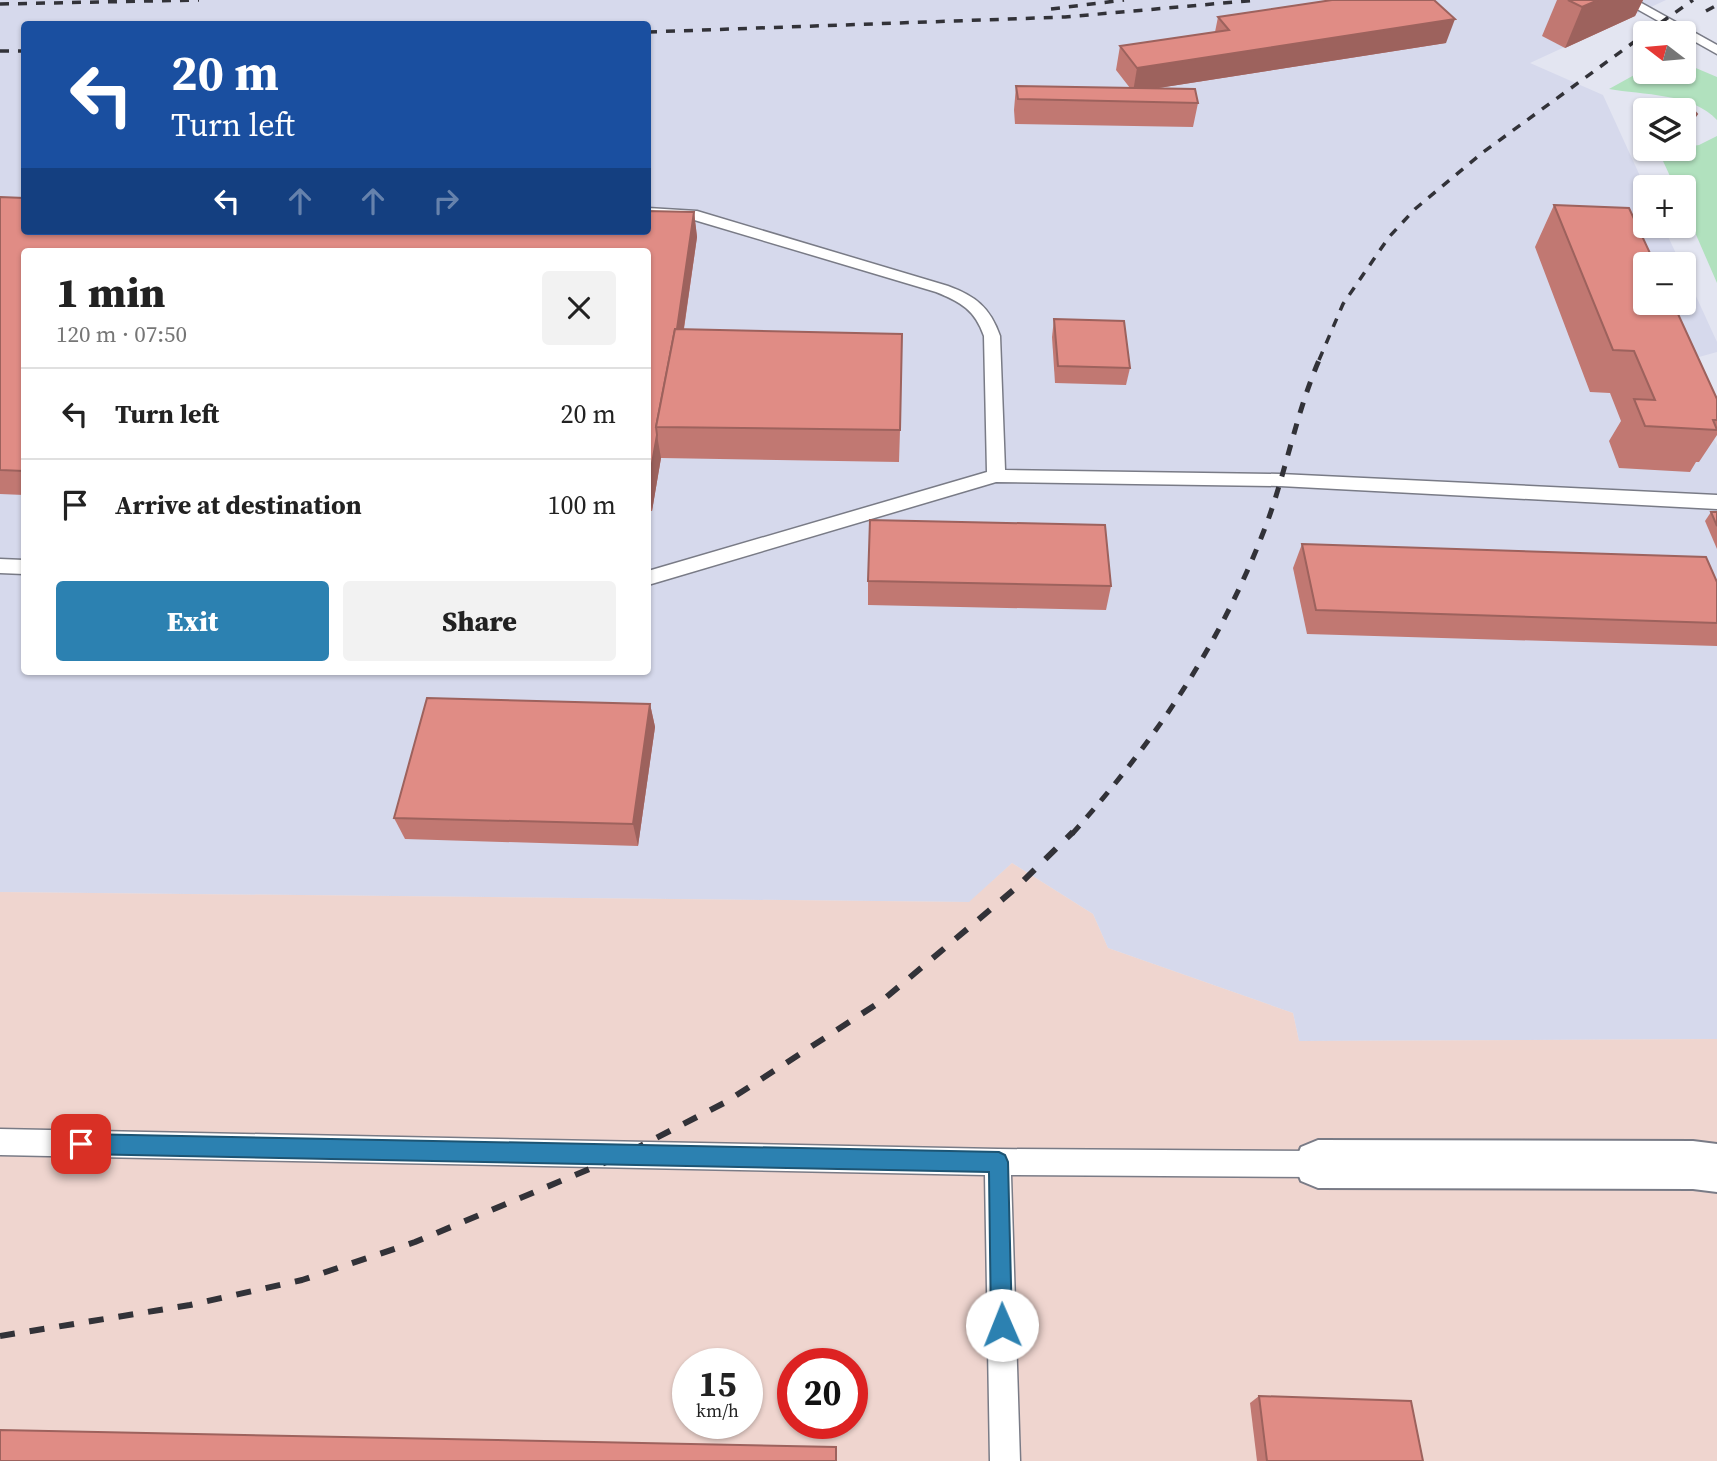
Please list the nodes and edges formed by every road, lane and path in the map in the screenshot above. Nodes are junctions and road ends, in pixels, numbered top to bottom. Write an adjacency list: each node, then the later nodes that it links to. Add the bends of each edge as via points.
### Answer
1 (1627, 0): 2 (lane)
2 (1717, 50)
3 (651, 213): 4 (lane, via 692,214 970,300 985,314 992,336)
4 (996, 476): 5 (lane, via 1280,481); 8 (lane)
5 (1717, 502)
6 (0, 566): 7 (lane)
7 (21, 567)
8 (651, 577)
9 (0, 1142): 10 (lane)
10 (999, 1162): 11 (lane); 13 (lane)
11 (1318, 1164): 12 (street)
12 (1717, 1168)
13 (1004, 1461)

